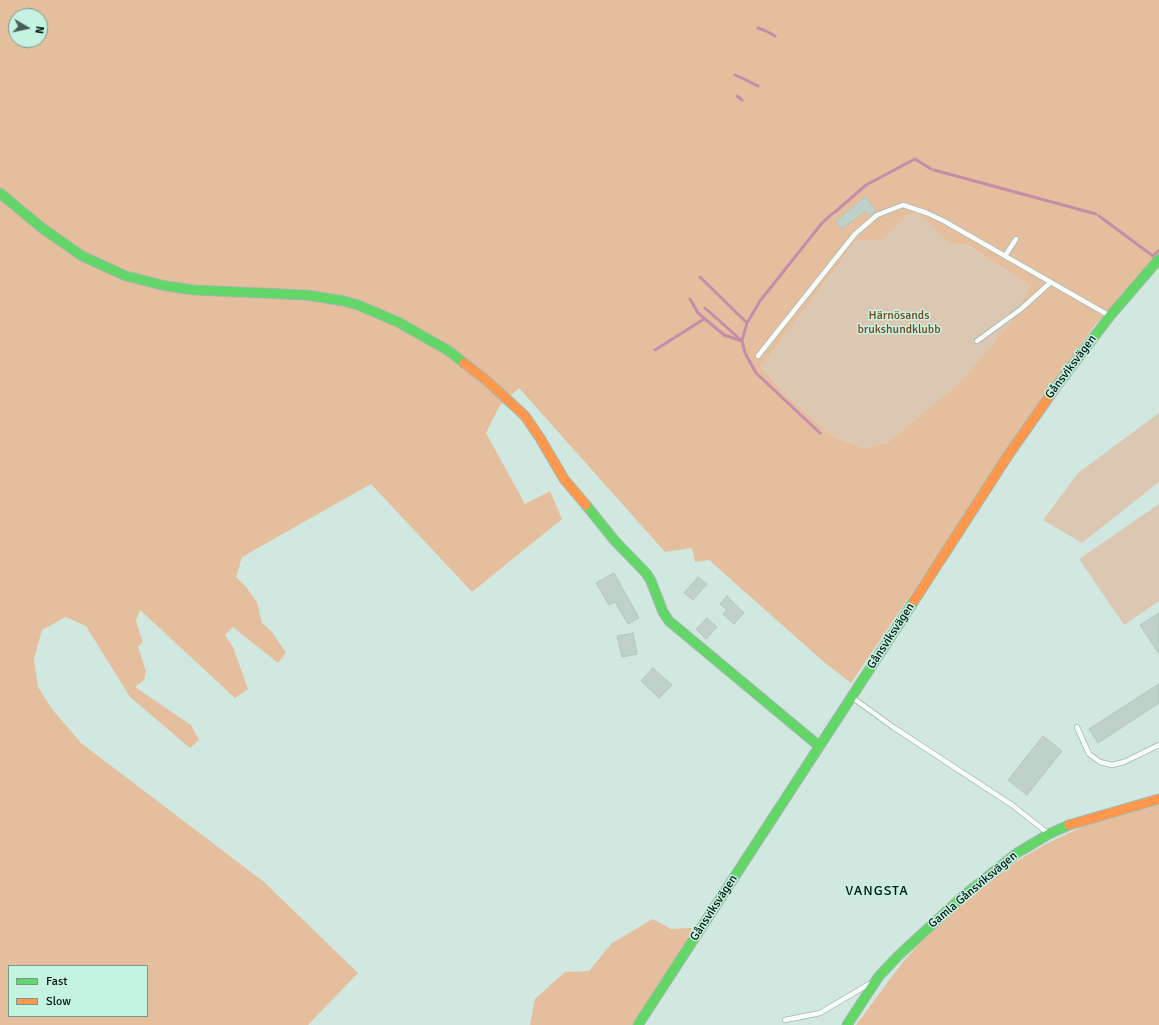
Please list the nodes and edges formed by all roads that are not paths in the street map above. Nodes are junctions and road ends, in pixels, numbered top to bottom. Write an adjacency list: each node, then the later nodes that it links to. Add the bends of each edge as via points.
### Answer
1 (0, 193): 12 (street, via 42,228 82,256 126,276 194,290 306,295 358,305 393,320 449,351 486,380 524,416 564,479 615,541 646,573 669,621)
2 (1016, 238): 3 (lane)
3 (1005, 256): 5 (lane); 8 (lane, via 944,221 903,205 877,215 855,234)
4 (1159, 259): 6 (street, Gånsviksvägen)
5 (1051, 282): 6 (lane); 7 (lane, via 1021,309)
6 (1110, 316): 9 (street, Gånsviksvägen, via 1009,454)
7 (977, 341)
8 (758, 356)
9 (851, 697): 12 (street, Gånsviksvägen); 14 (lane, via 1012,805)
10 (1077, 727): 11 (lane, via 1089,754 1100,762 1112,765)
11 (1159, 745)
12 (819, 746): 17 (street, Gånsviksvägen)
13 (1159, 799): 14 (street, Gamla Gånsviksvägen, via 1084,820)
14 (1049, 834): 15 (street, Gamla Gånsviksvägen, via 1017,853 962,897 899,954)
15 (877, 979): 16 (lane, via 820,1013); 18 (street, Gamla Gånsviksvägen)
16 (785, 1020)
17 (638, 1025)
18 (847, 1025)

